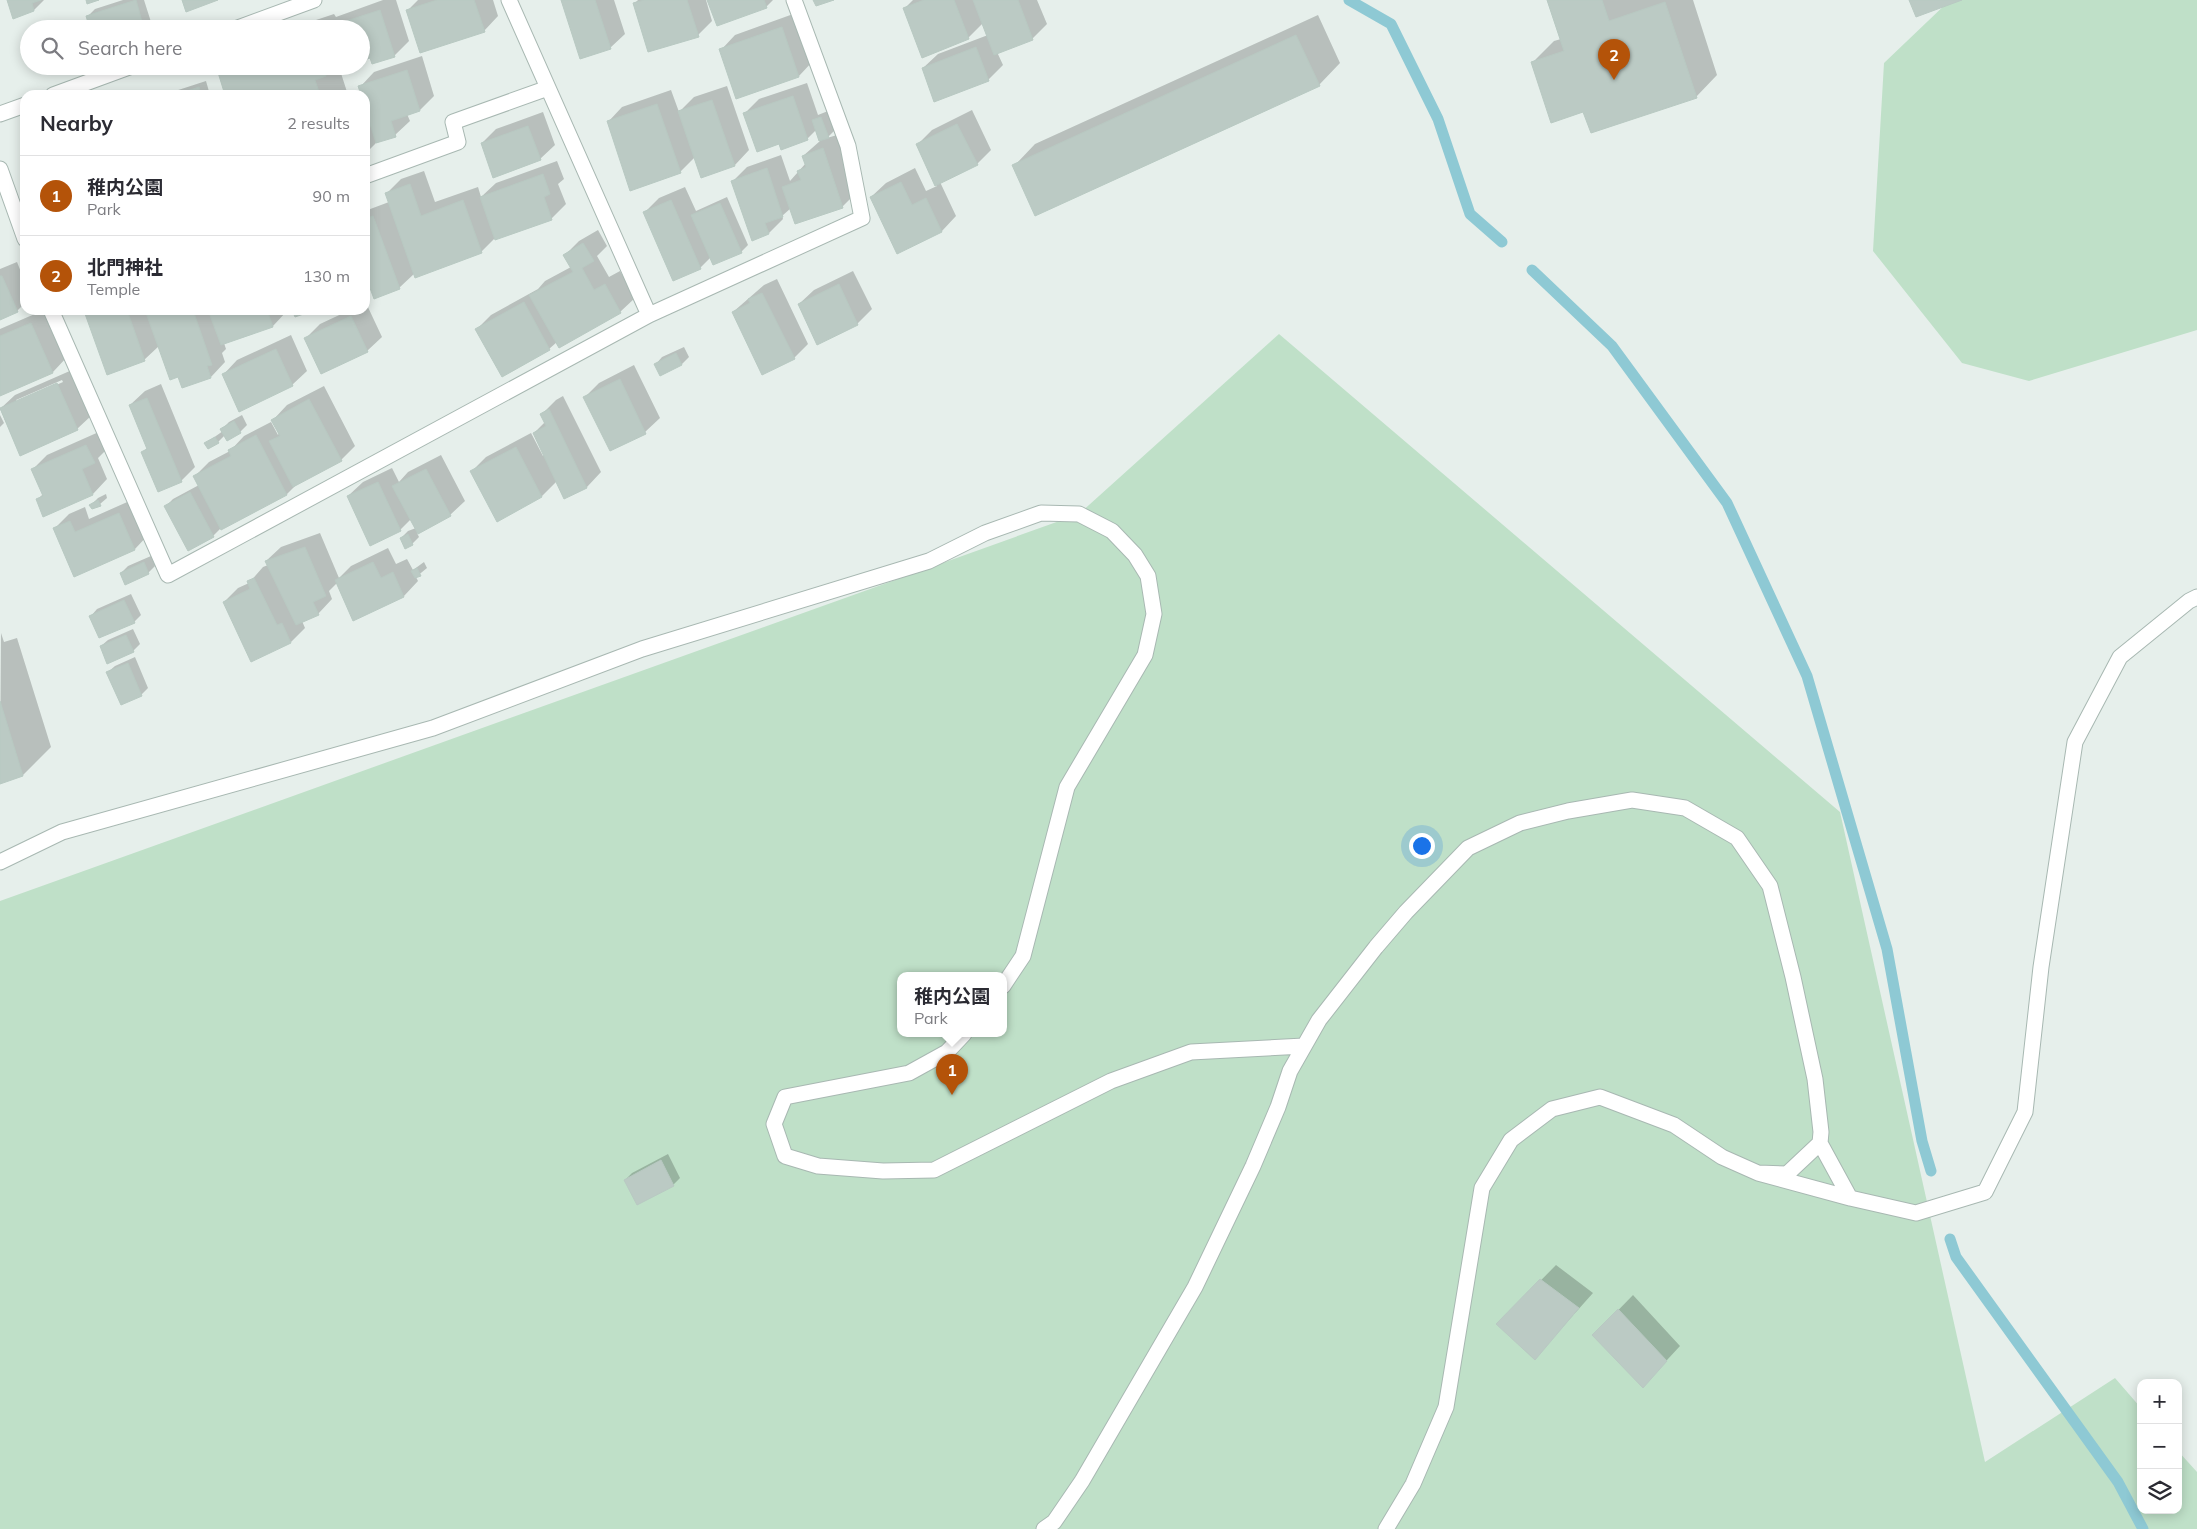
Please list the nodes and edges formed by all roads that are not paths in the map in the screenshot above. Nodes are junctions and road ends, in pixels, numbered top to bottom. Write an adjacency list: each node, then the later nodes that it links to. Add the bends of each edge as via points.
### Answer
1 (314, 0): 4 (street)
2 (509, 0): 6 (street)
3 (794, 0): 14 (street, via 848,146 862,218)
4 (260, 20)
5 (107, 75): 7 (street)
6 (548, 88): 11 (street, via 453,122 458,142); 14 (street)
7 (67, 90)
8 (20, 107): 9 (street)
9 (0, 114)
10 (0, 168): 12 (street)
11 (370, 174)
12 (20, 225)
13 (53, 315): 14 (street, via 168,576)
14 (649, 315)
15 (2197, 596): 22 (street, via 2120,656 2076,742 2024,1112 1985,1192 1916,1213)
16 (0, 862): 17 (street, via 62,832 433,728 642,649 929,561 985,532 1041,513 1079,514 1112,531 1135,555 1148,576 1154,614 1145,655 1067,787 1023,956)
17 (1007, 980)
18 (961, 1037): 19 (street, via 947,1052 909,1073 785,1097 774,1124 785,1156 818,1166 883,1171 934,1170 1111,1081 1191,1052)
19 (1304, 1046): 20 (street, via 1376,947 1468,848 1520,823 1568,811 1632,800 1685,808 1737,838 1770,886 1815,1080); 23 (street, via 1290,1071 1253,1166 1195,1287 1082,1481 1054,1522)
20 (1820, 1143): 21 (street, via 1787,1174); 22 (street)
21 (1758, 1172): 22 (street); 24 (street, via 1722,1156 1674,1125 1600,1097 1552,1109 1511,1140 1482,1188 1446,1407 1412,1484)
22 (1850, 1198)
23 (1044, 1529)
24 (1386, 1529)

